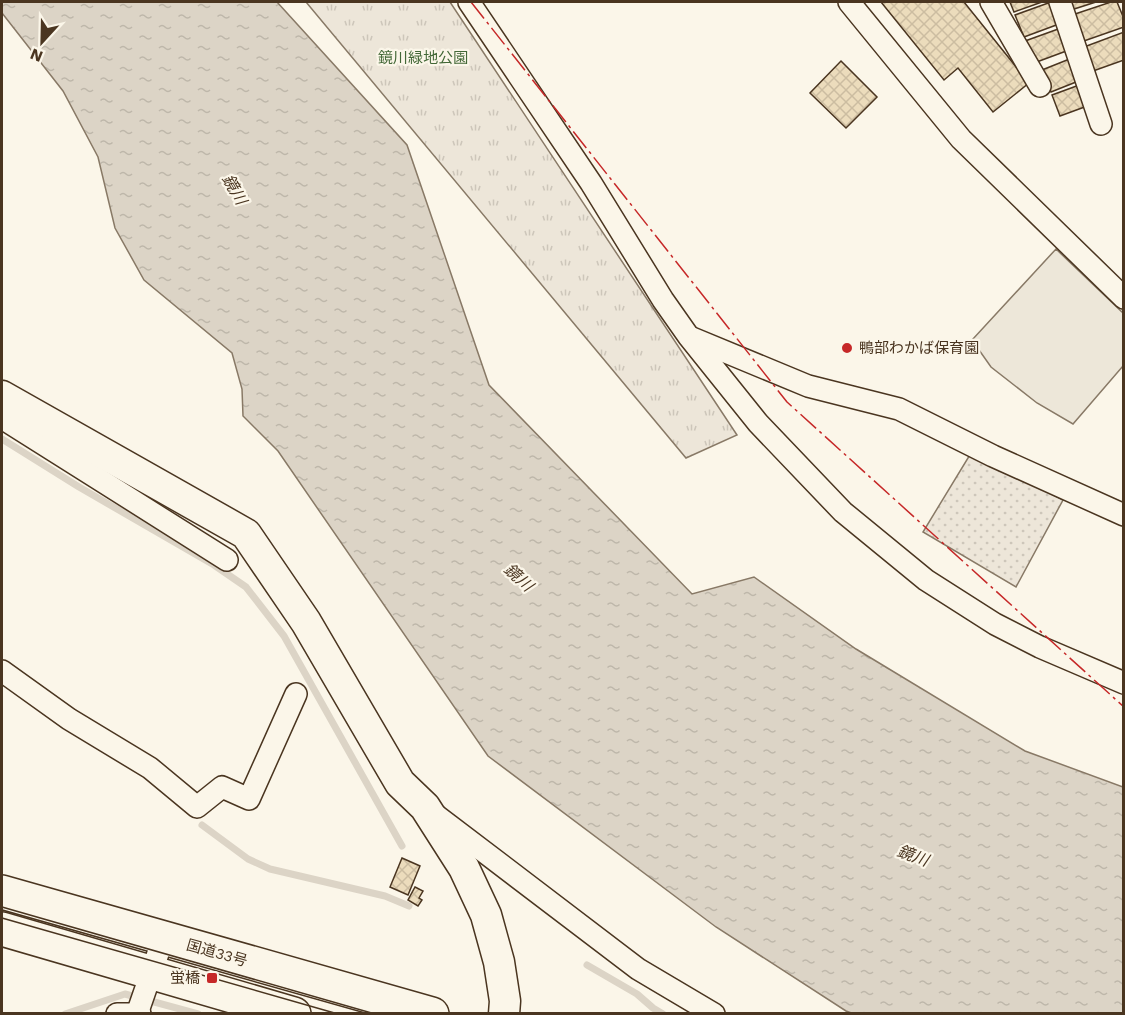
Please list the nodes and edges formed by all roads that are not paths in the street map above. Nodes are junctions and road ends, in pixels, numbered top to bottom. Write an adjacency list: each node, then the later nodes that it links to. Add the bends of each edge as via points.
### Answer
1 (469, 2): 8 (street)
2 (849, 2): 7 (street, via 961,140)
3 (991, 2): 5 (street)
4 (1060, 2): 6 (street)
5 (1040, 86)
6 (1101, 124)
7 (1124, 298)
8 (689, 337): 11 (street, via 808,386 899,409); 14 (street, via 758,423 843,512 926,580 995,624)
9 (2, 397): 16 (street, via 246,534 306,622 400,783)
10 (2, 418): 12 (street)
11 (1124, 514)
12 (227, 560)
13 (2, 671): 15 (street, via 69,719 150,768 197,807 222,787 249,799)
14 (1124, 683)
15 (296, 694)
16 (425, 807): 24 (street, via 464,868 486,915 499,962); 25 (street, via 638,969)
17 (2, 892): 19 (highway, 国道33号)
18 (2, 929): 20 (highway)
19 (163, 939): 20 (street); 23 (highway, 国道33号)
20 (141, 1002): 21 (street); 22 (highway)
21 (117, 1014)
22 (294, 1014)
23 (432, 1014)
24 (504, 1014)
25 (714, 1014)

